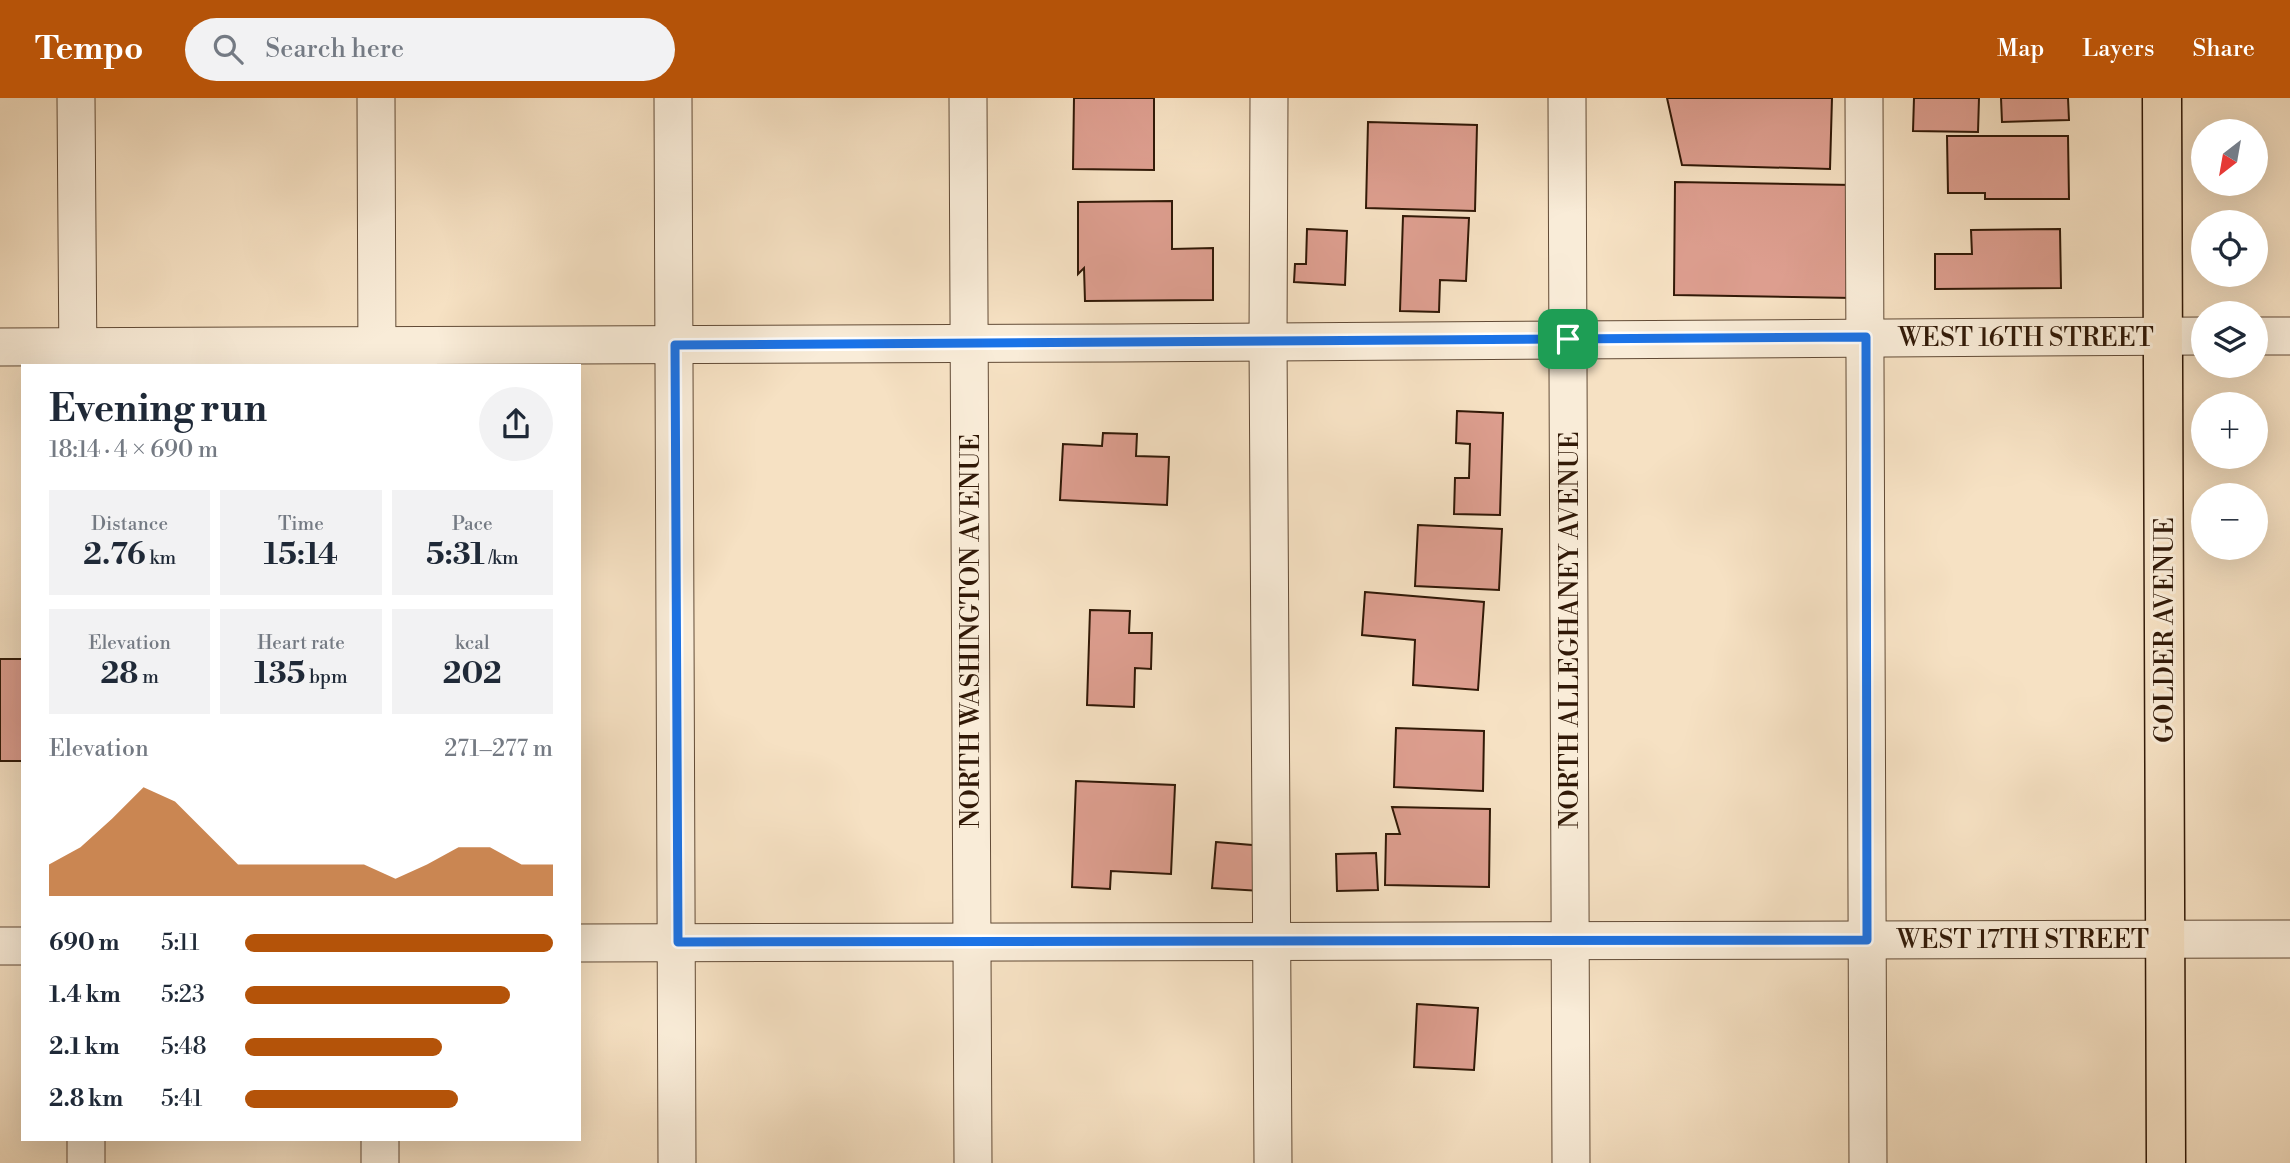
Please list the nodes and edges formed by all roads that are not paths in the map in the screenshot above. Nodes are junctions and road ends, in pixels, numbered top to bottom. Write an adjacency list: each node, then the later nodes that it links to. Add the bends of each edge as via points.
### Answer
1 (76, 98): 19 (street)
2 (376, 98): 20 (street)
3 (673, 98): 17 (street)
4 (968, 98): 16 (street, NORTH WASHINGTON AVENUE)
5 (1269, 98): 15 (street)
6 (1567, 98): 14 (street, NORTH ALLEGHANEY AVENUE)
7 (1864, 98): 13 (street)
8 (2162, 98): 10 (main road, GOLDER AVENUE)
9 (2290, 335): 12 (street)
10 (2163, 336): 11 (street, WEST 16TH STREET); 13 (street, WEST 16TH STREET); 21 (main road, GOLDER AVENUE)
11 (2191, 336)
12 (2268, 336)
13 (1866, 337): 14 (street, WEST 16TH STREET); 24 (street)
14 (1568, 339): 15 (street, WEST 16TH STREET); 23 (street, NORTH ALLEGHANEY AVENUE)
15 (1268, 341): 16 (street, WEST 16TH STREET); 25 (street)
16 (969, 342): 17 (street, WEST 16TH STREET); 27 (street, NORTH WASHINGTON AVENUE)
17 (675, 345): 20 (street, WEST 16TH STREET); 26 (street)
18 (0, 347): 19 (street, WEST 16TH STREET)
19 (77, 357): 20 (street, WEST 16TH STREET)
20 (377, 357)
21 (2165, 937): 22 (street, WEST 17TH STREET); 24 (street, WEST 17TH STREET); 40 (main road, GOLDER AVENUE)
22 (2290, 939)
23 (1571, 940): 24 (street, WEST 17TH STREET); 25 (street, WEST 17TH STREET); 38 (street, NORTH ALLEGHANEY AVENUE)
24 (1867, 940): 39 (street)
25 (1272, 941): 27 (street, WEST 17TH STREET); 37 (street)
26 (678, 942): 27 (street, WEST 17TH STREET); 28 (street, WEST 17TH STREET); 35 (street)
27 (972, 942): 36 (street, NORTH WASHINGTON AVENUE)
28 (581, 943)
29 (0, 946): 30 (street)
30 (21, 946)
31 (86, 1141): 33 (street)
32 (380, 1141): 34 (street)
33 (86, 1163)
34 (380, 1163)
35 (677, 1163)
36 (973, 1163)
37 (1273, 1163)
38 (1571, 1163)
39 (1868, 1163)
40 (2166, 1163)

